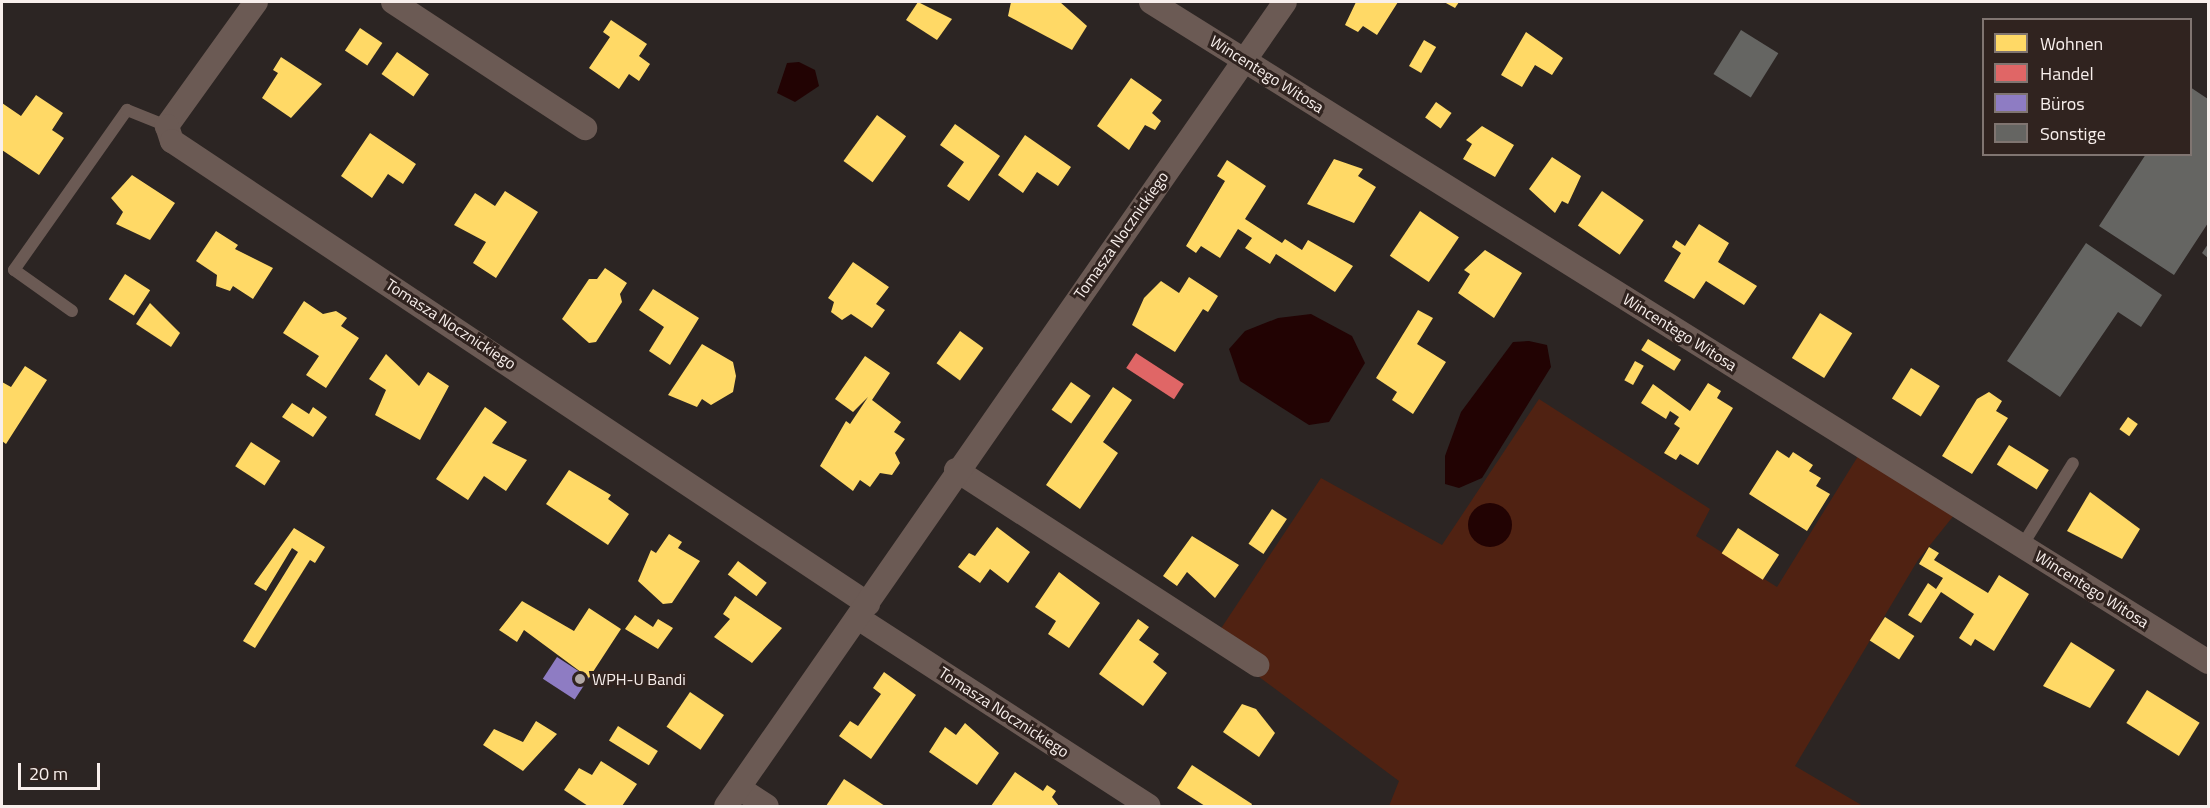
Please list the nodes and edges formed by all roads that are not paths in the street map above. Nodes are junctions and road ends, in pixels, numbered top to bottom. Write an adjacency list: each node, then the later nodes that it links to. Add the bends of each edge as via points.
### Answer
1 (256, 2): 6 (street)
2 (393, 2): 7 (street)
3 (1151, 2): 5 (street, Wincentego Witosa)
4 (1285, 2): 5 (street, Tomasza Nocznickiego)
5 (1244, 60): 10 (street, Tomasza Nocznickiego); 11 (street, Wincentego Witosa)
6 (167, 126): 8 (lane, via 127,110 14,270); 12 (street, Tomasza Nocznickiego, via 172,141)
7 (585, 128)
8 (72, 310)
9 (2073, 463): 11 (lane)
10 (956, 470): 12 (street, Tomasza Nocznickiego); 14 (street)
11 (2022, 546): 13 (street, Wincentego Witosa)
12 (863, 611): 15 (street, Tomasza Nocznickiego); 17 (street, Tomasza Nocznickiego)
13 (2208, 662)
14 (1257, 665)
15 (732, 797): 16 (street, Tomasza Nocznickiego)
16 (767, 807)
17 (1149, 807)

